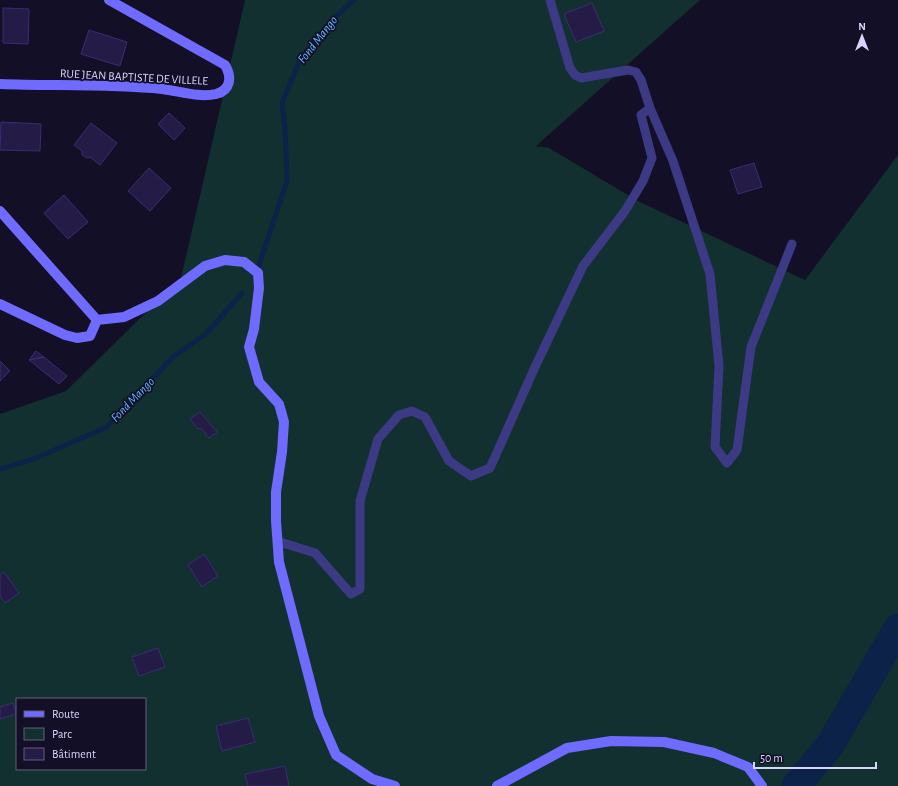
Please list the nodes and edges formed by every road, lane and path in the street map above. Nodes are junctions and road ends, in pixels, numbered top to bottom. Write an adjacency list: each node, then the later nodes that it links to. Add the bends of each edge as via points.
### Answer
1 (109, 0): 3 (main road, RUE JEAN BAPTISTE DE VILLELE, via 225,65 230,73 226,89 217,94 205,95 161,89)
2 (550, 0): 4 (lane, via 570,68 575,75 581,78 628,70 636,72)
3 (0, 84)
4 (650, 108): 6 (lane, via 673,161 710,274 718,366 715,447 727,463 737,450 751,347); 9 (lane, via 641,115 652,158 643,181 625,211 583,266 490,468 471,476 449,461 425,417 412,411 399,415 378,439 360,501 360,589 351,594 315,553)
5 (0, 211): 8 (main road)
6 (792, 244)
7 (0, 304): 8 (main road, via 64,335 77,338 90,336)
8 (97, 320): 9 (main road, via 124,317 158,301 205,266 225,260 244,262 258,273 259,288 249,347 259,382 279,404 284,422 276,492)
9 (277, 541): 10 (main road, via 279,562 319,716 336,756 372,779)
10 (395, 786)
11 (497, 786): 12 (main road, via 567,748 611,741 664,742 714,753 748,766)
12 (762, 786)

